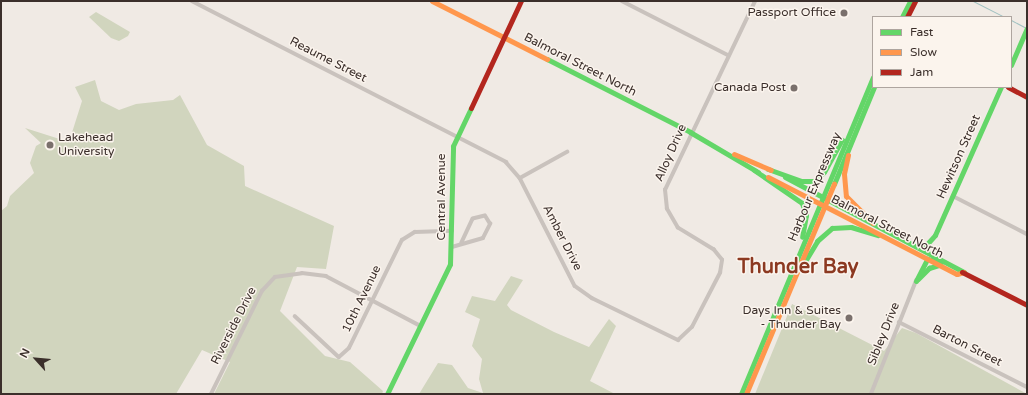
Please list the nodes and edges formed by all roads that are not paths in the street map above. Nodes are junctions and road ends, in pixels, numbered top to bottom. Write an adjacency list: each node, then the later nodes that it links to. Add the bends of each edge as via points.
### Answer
1 (192, 1): 22 (street, Reaume Street)
2 (432, 1): 11 (main road, Balmoral Street North)
3 (522, 1): 11 (main road, Central Avenue)
4 (622, 1): 12 (street)
5 (755, 1): 12 (street, Alloy Drive)
6 (910, 1): 8 (main road)
7 (915, 1): 9 (main road)
8 (902, 16)
9 (908, 16)
10 (1027, 28): 13 (main road)
11 (503, 37): 21 (main road, Balmoral Street North); 22 (main road, Central Avenue)
12 (728, 55): 21 (street, Alloy Drive)
13 (1012, 62)
14 (872, 79): 19 (main road, Harbour Expressway)
15 (874, 88): 20 (main road, Harbour Expressway)
16 (1001, 88): 28 (main road, Hewitson Street)
17 (1010, 88): 18 (main road)
18 (1027, 97)
19 (859, 108): 25 (main road, via 817,180 801,181); 29 (main road, Harbour Expressway)
20 (859, 121): 29 (main road, Harbour Expressway); 32 (main road, via 846,163 844,190 852,204)
21 (690, 132): 23 (main road, Balmoral Street North); 53 (street, Alloy Drive, via 669,178 666,205 678,228 714,250 722,260 722,267 689,334 678,340)
22 (456, 136): 27 (street, Amber Drive, via 506,162); 33 (main road, Central Avenue, via 450,168)
23 (718, 147): 25 (main road, Balmoral Street North); 26 (main road, Balmoral Street North)
24 (567, 152): 27 (street)
25 (768, 169): 29 (main road, Balmoral Street North)
26 (754, 170): 30 (main road, Balmoral Street North); 41 (main road, via 802,203 806,215)
27 (520, 178): 53 (street, Amber Drive, via 575,286)
28 (953, 196): 34 (street); 36 (main road, Hewitson Street)
29 (824, 198): 30 (main road, Harbour Expressway); 31 (main road, Harbour Expressway); 32 (main road, Balmoral Street North)
30 (818, 203): 31 (main road, Balmoral Street North); 41 (main road, Harbour Expressway)
31 (824, 206): 35 (main road, Balmoral Street North); 47 (main road, Harbour Expressway)
32 (873, 223): 39 (main road, Balmoral Street North)
33 (452, 231): 40 (main road, Central Avenue); 48 (street, 10th Avenue, via 408,234)
34 (1027, 234)
35 (878, 235): 37 (main road, Balmoral Street North); 47 (main road, via 844,226 827,230 816,241)
36 (935, 236): 39 (main road, via 927,244); 42 (main road, Hewitson Street)
37 (890, 241): 42 (main road, via 918,252); 43 (main road, Balmoral Street North)
38 (462, 244): 38 (street, via 483,238 490,224 485,216 473,219); 40 (street)
39 (918, 246): 42 (main road, Balmoral Street North)
40 (452, 247): 52 (main road, Central Avenue, via 447,272)
41 (800, 248): 57 (main road, Harbour Expressway)
42 (929, 251): 45 (main road, Balmoral Street North)
43 (927, 259): 44 (main road, Balmoral Street North); 45 (main road, via 934,258); 46 (main road)
44 (940, 265): 45 (main road, Balmoral Street North, via 957,274); 46 (main road, via 929,268)
45 (964, 272): 49 (main road, Balmoral Street North)
46 (916, 281): 51 (street, Sibley Drive)
47 (788, 291): 58 (main road, Harbour Expressway)
48 (373, 301): 50 (street, 10th Avenue, via 349,348 339,357); 52 (street, Riverside Drive); 55 (street, Riverside Drive, via 326,276 302,273 275,277 262,291)
49 (1027, 305)
50 (295, 316)
51 (898, 322): 54 (street, Barton Street); 59 (street, Sibley Drive)
52 (421, 326): 56 (main road, Central Avenue)
53 (662, 335)
54 (1027, 387)
55 (211, 394)
56 (387, 394)
57 (741, 394)
58 (746, 394)
59 (871, 394)

